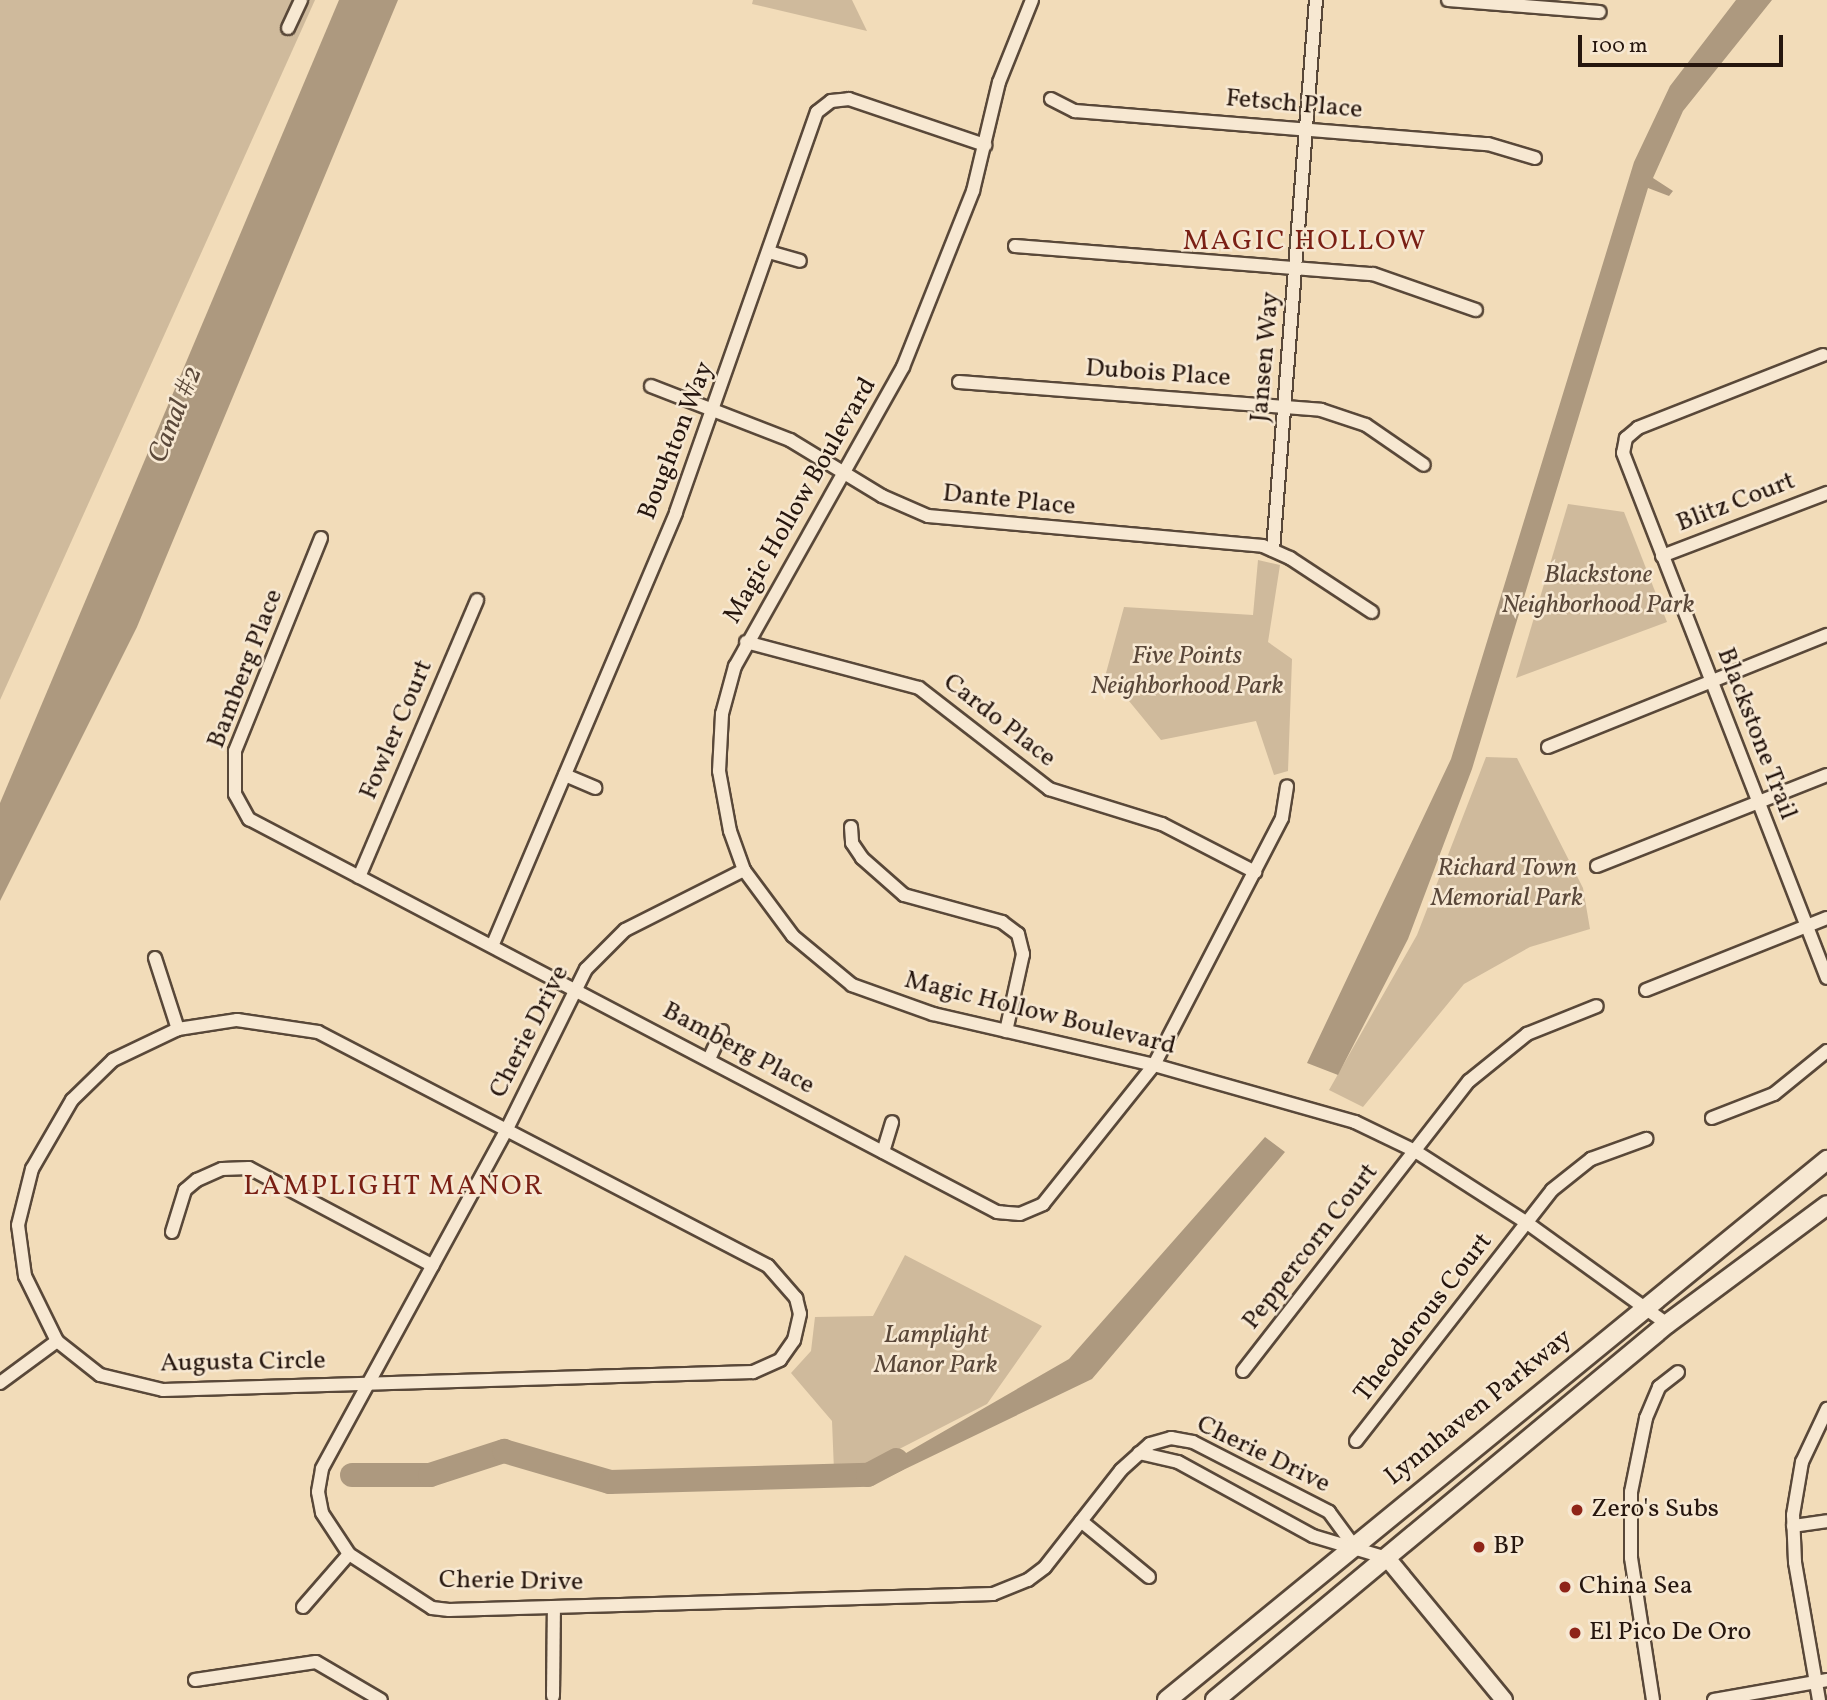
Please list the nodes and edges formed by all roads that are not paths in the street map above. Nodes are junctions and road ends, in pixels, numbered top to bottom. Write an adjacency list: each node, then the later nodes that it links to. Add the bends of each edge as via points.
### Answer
1 (301, 0): 6 (street)
2 (1032, 0): 9 (street, Magic Hollow Boulevard, via 999,82)
3 (1316, 0): 8 (street, Jansen Way)
4 (1448, 0): 5 (street)
5 (1600, 12)
6 (288, 27)
7 (1051, 99): 8 (street, Fetsch Place, via 1075,111)
8 (1307, 129): 10 (street, Fetsch Place, via 1488,144); 14 (street, Jansen Way)
9 (985, 145): 12 (street, Boughton Way, via 849,99 831,101 814,119); 22 (street, Magic Hollow Boulevard, via 973,191 931,303 891,392)
10 (1535, 158)
11 (1015, 246): 14 (street)
12 (769, 252): 13 (street); 20 (street, Boughton Way)
13 (800, 261)
14 (1296, 268): 15 (street, via 1373,274); 19 (street, Jansen Way)
15 (1476, 310)
16 (1823, 355): 26 (street, Blackstone Trail, via 1631,432 1623,453)
17 (959, 382): 19 (street, Dubois Place)
18 (651, 386): 20 (street, Dante Place)
19 (1285, 406): 21 (street, Dubois Place, via 1321,410 1355,421); 25 (street, Jansen Way)
20 (715, 411): 22 (street, Dante Place, via 790,440); 33 (street, Boughton Way)
21 (1424, 465)
22 (845, 473): 25 (street, Dante Place, via 904,508 953,522 1244,543); 30 (street, Magic Hollow Boulevard)
23 (1827, 493): 26 (street, Blitz Court)
24 (321, 538): 42 (street, Bamberg Place, via 235,751 232,780 241,807 260,828)
25 (1273, 550): 28 (street, Dante Place)
26 (1662, 556): 31 (street, Blackstone Trail)
27 (477, 600): 42 (street, Fowler Court)
28 (1372, 612)
29 (1827, 635): 31 (street)
30 (746, 642): 40 (street, Magic Hollow Boulevard, via 727,693 719,742 722,795); 41 (street, Cardo Place, via 919,688 1049,789 1162,824)
31 (1711, 680): 32 (street); 37 (street, Blackstone Trail)
32 (1548, 747)
33 (565, 775): 36 (street); 45 (street, Boughton Way)
34 (1827, 775): 37 (street)
35 (1287, 786): 41 (street, Bamberg Place, via 1282,818)
36 (595, 788)
37 (1758, 802): 39 (street); 44 (street, Blackstone Trail)
38 (850, 827): 53 (street, via 852,843 862,859 904,895 1002,922 1018,934 1023,954)
39 (1597, 866)
40 (744, 870): 48 (street, Cherie Drive, via 625,930 598,953); 53 (street, Magic Hollow Boulevard, via 793,936 852,985 933,1014)
41 (1255, 872): 56 (street, Bamberg Place)
42 (359, 877): 45 (street, Bamberg Place)
43 (1827, 918): 44 (street)
44 (1806, 926): 47 (street, Blackstone Trail); 49 (street)
45 (493, 944): 48 (street, Bamberg Place)
46 (155, 958): 51 (street)
47 (1827, 978)
48 (577, 988): 55 (street, Bamberg Place); 59 (street, Cherie Drive)
49 (1646, 990)
50 (1597, 1006): 61 (street, Peppercorn Court, via 1527,1034 1486,1063)
51 (178, 1030): 59 (street, Augusta Circle, via 237,1020 318,1032); 70 (street, Augusta Circle, via 132,1048 91,1079 55,1123 32,1169 18,1225 19,1248 34,1302)
52 (722, 1031): 55 (street)
53 (1006, 1031): 56 (street, Magic Hollow Boulevard)
54 (1827, 1051): 57 (street, via 1774,1094)
55 (709, 1059): 62 (street, Bamberg Place)
56 (1154, 1065): 61 (street, Magic Hollow Boulevard, via 1314,1107); 62 (street, Bamberg Place, via 1051,1197 1032,1211 997,1212)
57 (1712, 1118)
58 (892, 1122): 62 (street)
59 (507, 1129): 67 (street, Cherie Drive); 74 (street, Augusta Circle, via 768,1266 796,1298 800,1314 794,1340 780,1360 753,1373)
60 (1646, 1139): 65 (street, Theodorous Court, via 1591,1159 1570,1172)
61 (1415, 1151): 65 (street, Magic Hollow Boulevard); 71 (street, Peppercorn Court)
62 (883, 1152)
63 (1827, 1160): 68 (main road, Lynnhaven Parkway)
64 (1827, 1205): 69 (main road, Lynnhaven Parkway)
65 (1527, 1223): 68 (street, Magic Hollow Boulevard); 76 (street, Theodorous Court)
66 (172, 1232): 67 (street, via 185,1190 197,1180 222,1169 249,1168)
67 (433, 1266): 74 (street, Cherie Drive)
68 (1643, 1307): 69 (street, Magic Hollow Boulevard); 81 (main road, Lynnhaven Parkway)
69 (1667, 1324): 83 (main road, Lynnhaven Parkway)
70 (57, 1341): 73 (street); 74 (street, Augusta Circle, via 100,1375 163,1390)
71 (1243, 1371)
72 (1678, 1371): 94 (street, via 1659,1387 1646,1418 1631,1492 1631,1558)
73 (0, 1383)
74 (372, 1383): 82 (street, Cherie Drive, via 322,1469 318,1492 328,1527)
75 (1827, 1409): 80 (street, via 1802,1462)
76 (1356, 1441)
77 (1139, 1453): 78 (street, Cherie Drive); 81 (street, Cherie Drive, via 1178,1462 1313,1536); 81 (street, Cherie Drive, via 1162,1439 1193,1442 1329,1512)
78 (1081, 1521): 84 (street); 86 (street, Cherie Drive, via 1045,1567 1028,1580 993,1594)
79 (1827, 1521): 80 (street)
80 (1793, 1526): 88 (street)
81 (1354, 1546): 83 (street, Cherie Drive); 91 (main road, Lynnhaven Parkway)
82 (349, 1554): 85 (street); 86 (street, Cherie Drive, via 432,1608)
83 (1387, 1558): 92 (main road, Lynnhaven Parkway); 93 (street)
84 (1149, 1577)
85 (303, 1607)
86 (554, 1607): 89 (street)
87 (195, 1680): 90 (street, via 316,1662)
88 (1822, 1681): 95 (street); 96 (street)
89 (553, 1696)
90 (381, 1700)
91 (1167, 1700)
92 (1215, 1700)
93 (1504, 1700)
94 (1653, 1700)
95 (1714, 1700)
96 (1819, 1700)

